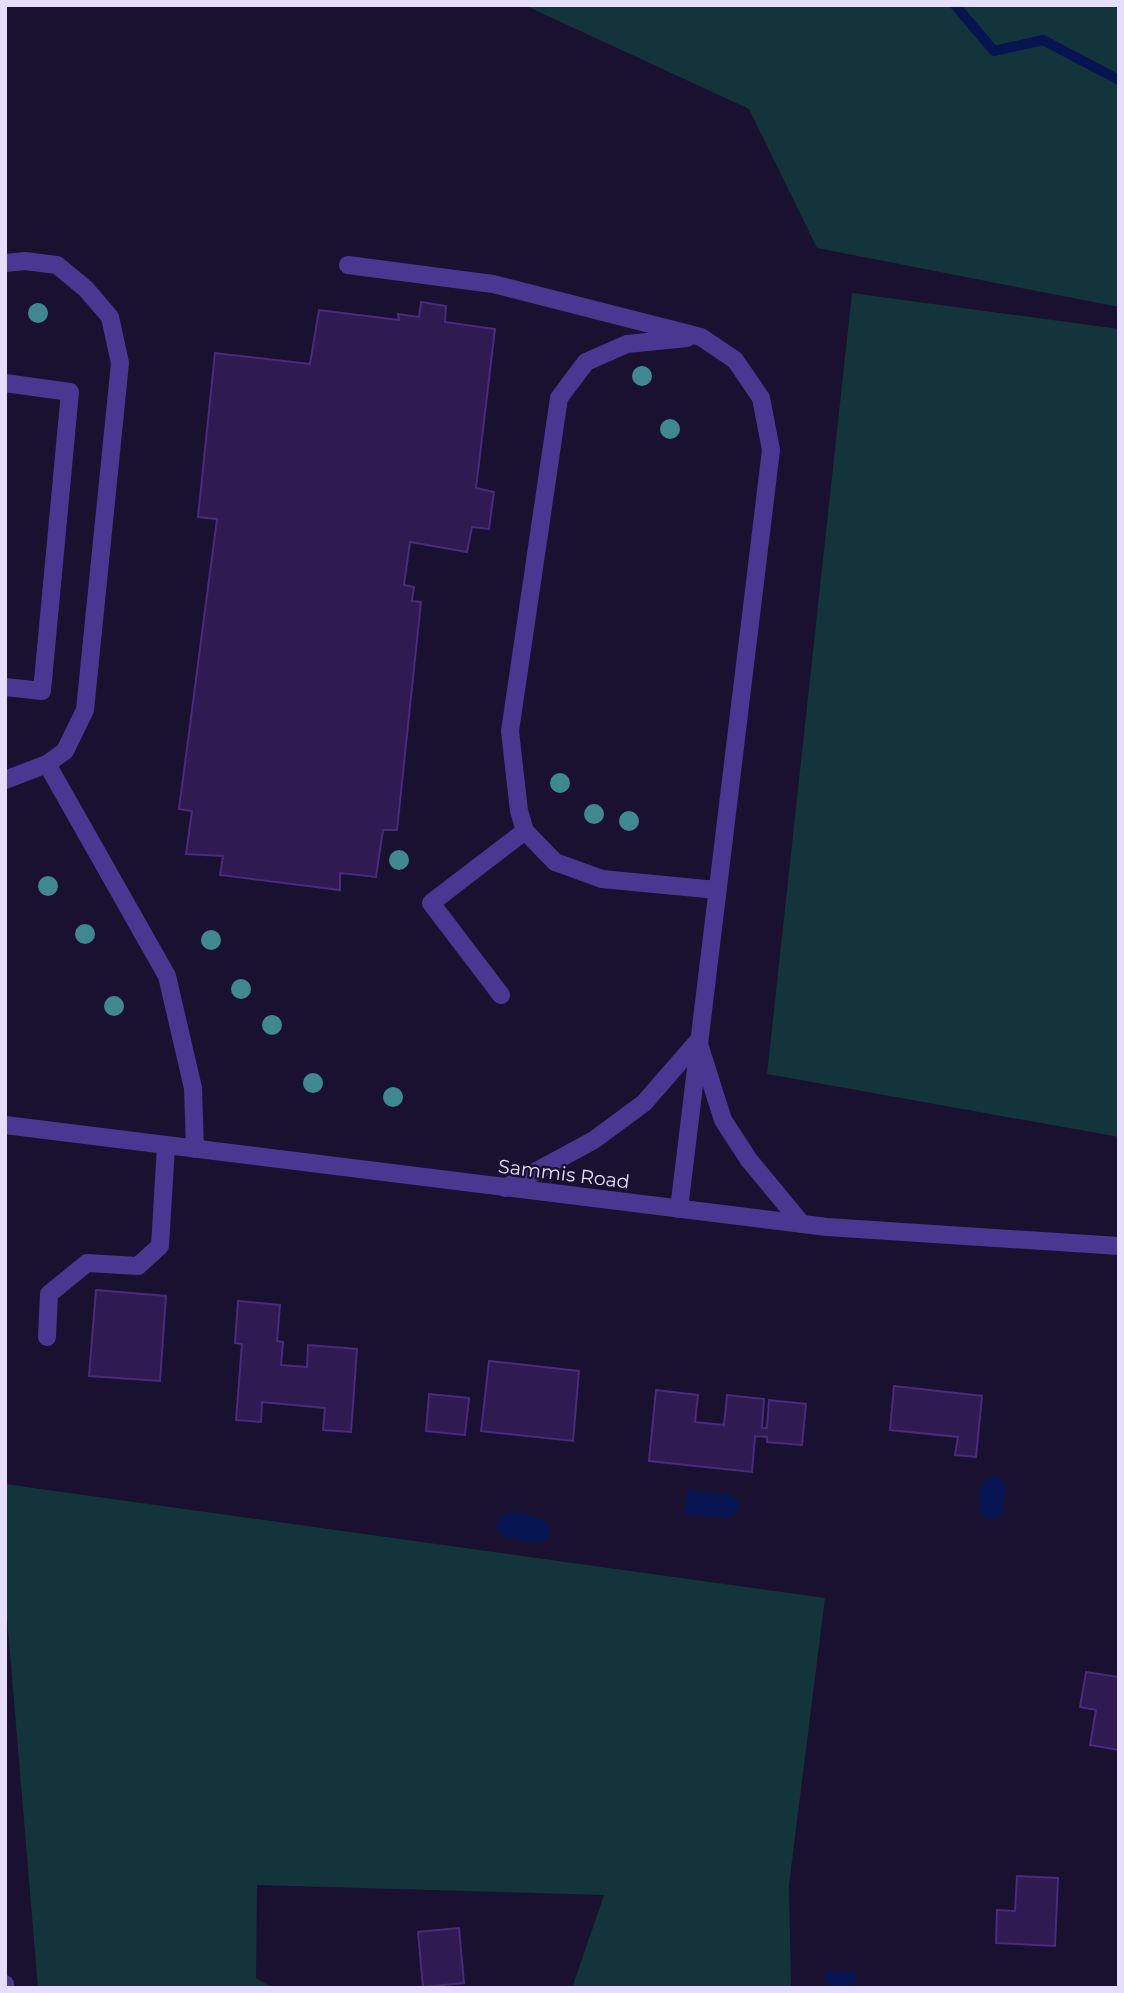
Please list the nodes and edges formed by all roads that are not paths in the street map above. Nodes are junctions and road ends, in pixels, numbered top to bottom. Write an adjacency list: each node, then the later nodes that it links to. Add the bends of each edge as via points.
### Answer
1 (5, 263): 6 (street, via 57,265 86,289 110,317 120,363 85,710 65,751)
2 (348, 265): 3 (street, via 493,284)
3 (701, 337): 8 (street, via 627,344 586,362 559,398 510,731); 9 (street, via 735,360 761,398 771,450)
4 (5, 383): 5 (street, via 71,391 42,691)
5 (5, 687)
6 (47, 764): 7 (street); 14 (street, via 167,976 192,1088)
7 (5, 780)
8 (525, 831): 9 (street, via 555,862 602,879); 10 (street, via 431,903)
9 (717, 890): 11 (street)
10 (501, 995)
11 (698, 1041): 15 (street, via 644,1103 594,1140); 16 (street); 17 (street, via 723,1120)
12 (5, 1125): 13 (street, Sammis Road)
13 (166, 1146): 14 (street, Sammis Road); 19 (street, via 160,1246 138,1266 87,1263 49,1294)
14 (195, 1149): 15 (street, Sammis Road)
15 (505, 1188): 16 (street, Sammis Road)
16 (679, 1209): 17 (street, Sammis Road)
17 (802, 1224): 18 (street, Sammis Road)
18 (1119, 1246)
19 (47, 1337)

